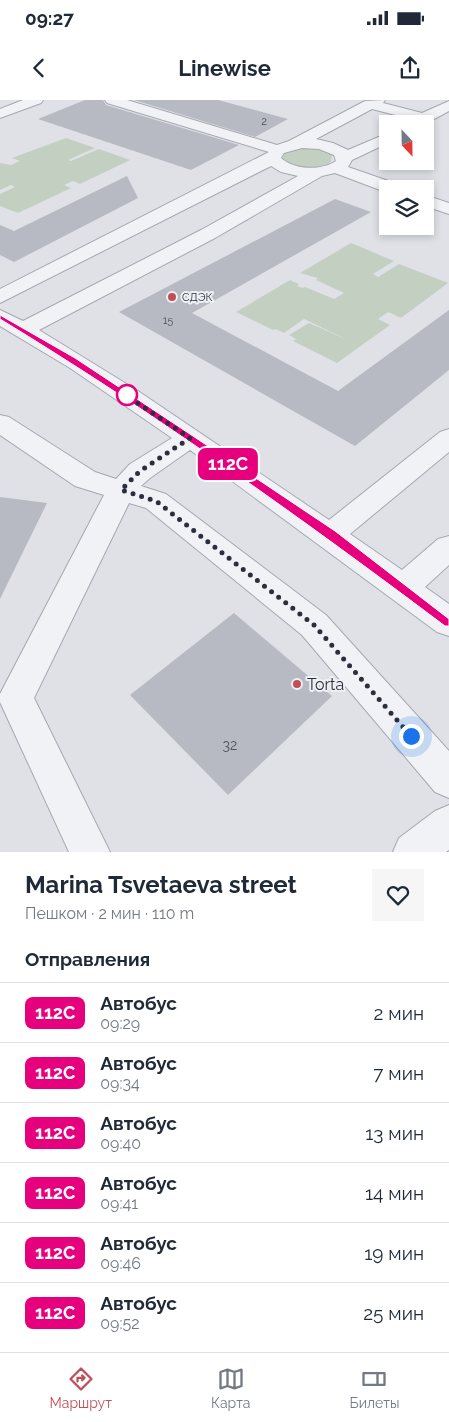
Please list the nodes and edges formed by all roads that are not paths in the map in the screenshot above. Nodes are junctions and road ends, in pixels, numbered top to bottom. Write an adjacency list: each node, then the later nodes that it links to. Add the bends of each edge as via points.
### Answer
1 (36, 100): 5 (street)
2 (112, 100): 10 (street)
3 (374, 102): 6 (street); 9 (street)
4 (449, 105): 7 (street)
5 (0, 114)
6 (404, 115)
7 (430, 115)
8 (379, 141): 11 (street)
9 (295, 144): 10 (street); 11 (street, via 327,146 342,154)
10 (275, 154): 11 (street, via 283,167 293,170); 15 (street)
11 (333, 166): 12 (street); 16 (street)
12 (379, 183)
13 (434, 203): 14 (street)
14 (449, 209)
15 (158, 215): 16 (street); 17 (street)
16 (193, 228): 18 (street)
17 (0, 297)
18 (8, 324): 20 (street, via 113,386)
19 (0, 423): 22 (street, via 85,479)
20 (190, 438): 22 (street, via 140,471); 23 (street)
21 (449, 438): 23 (street)
22 (121, 490): 27 (street, via 156,501 314,625); 29 (street, via 16,698)
23 (331, 534): 25 (street)
24 (449, 548): 25 (street)
25 (403, 588): 26 (street)
26 (449, 622)
27 (449, 779)
28 (449, 825): 30 (street)
29 (90, 852)
30 (413, 852)

